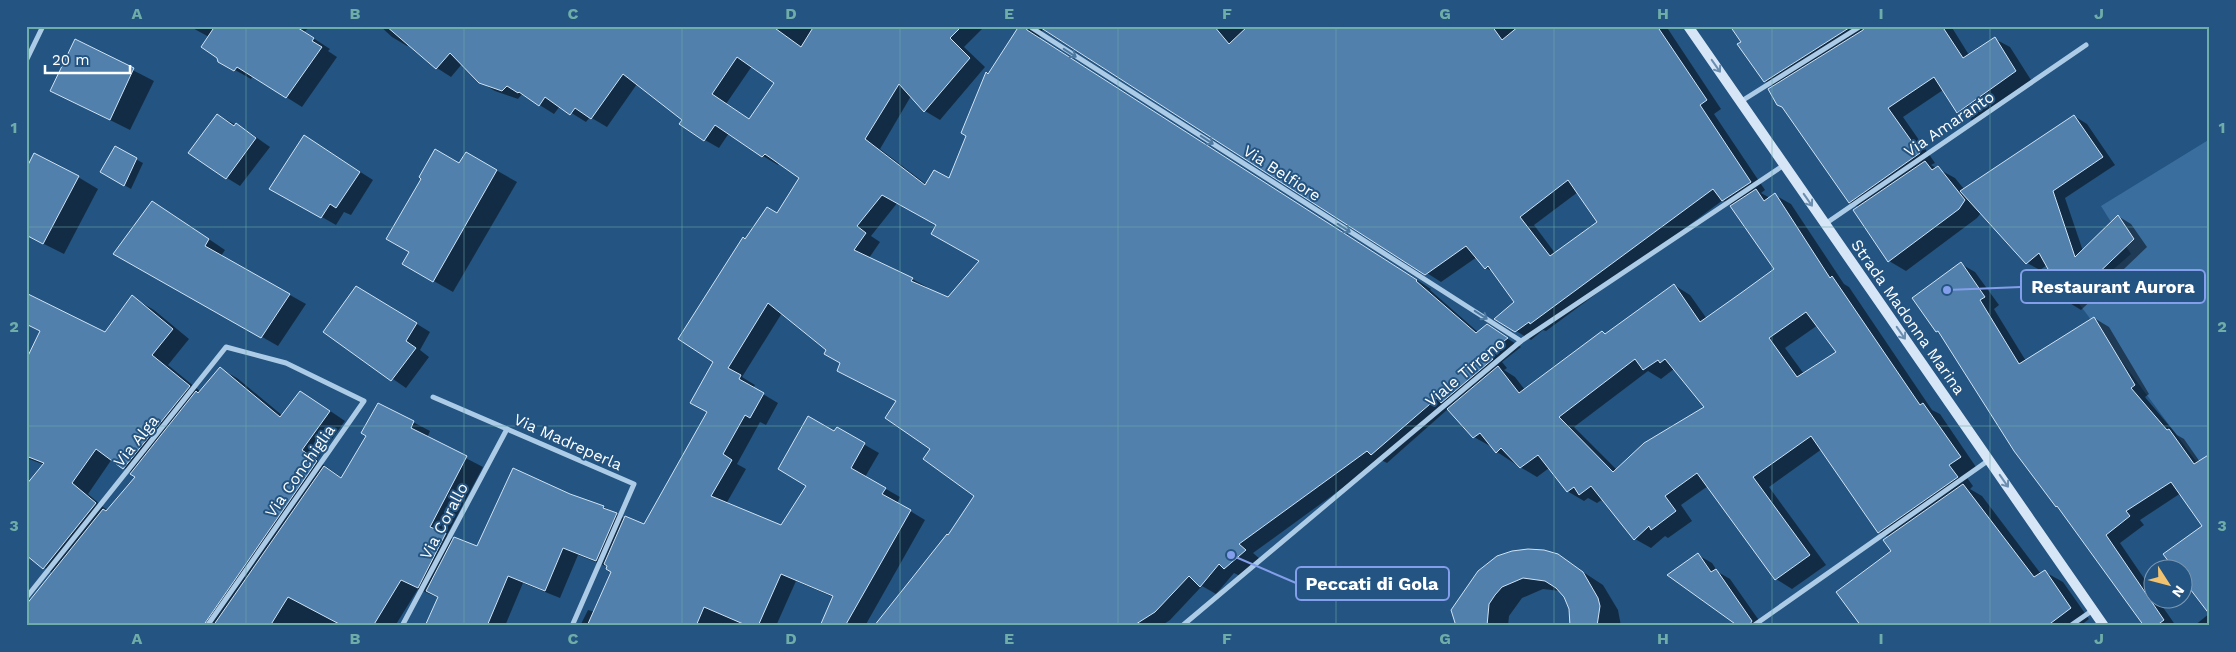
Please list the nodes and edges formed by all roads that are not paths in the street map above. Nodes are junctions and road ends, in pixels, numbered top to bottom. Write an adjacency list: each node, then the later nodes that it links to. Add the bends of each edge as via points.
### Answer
1 (43, 26): 6 (street)
2 (1029, 26): 10 (street, Via Belfiore, one-way to 10)
3 (1688, 26): 7 (street, Strada Madonna Marina, one-way to 7)
4 (1861, 26): 7 (street)
5 (2086, 46): 9 (street, Via Amaranto)
6 (26, 61)
7 (1740, 102): 8 (street, Strada Madonna Marina)
8 (1784, 165): 9 (street, Strada Madonna Marina, one-way to 9); 10 (street, Viale Tirreno)
9 (1825, 224): 14 (street, Strada Madonna Marina, one-way to 14)
10 (1521, 341): 20 (street, Viale Tirreno)
11 (286, 362): 15 (street, Via Alga, via 226,347); 17 (street, Via Conchiglia, via 364,401)
12 (433, 397): 13 (street, Via Madreperla)
13 (507, 429): 18 (street, Via Corallo); 19 (street, Via Madreperla, via 634,484)
14 (1989, 460): 16 (street, Strada Madonna Marina, one-way to 16); 21 (street)
15 (26, 598)
16 (2093, 610): 22 (street); 23 (street, Strada Madonna Marina)
17 (207, 626)
18 (402, 626)
19 (572, 626)
20 (1182, 626)
21 (1753, 626)
22 (2070, 626)
23 (2104, 626)

